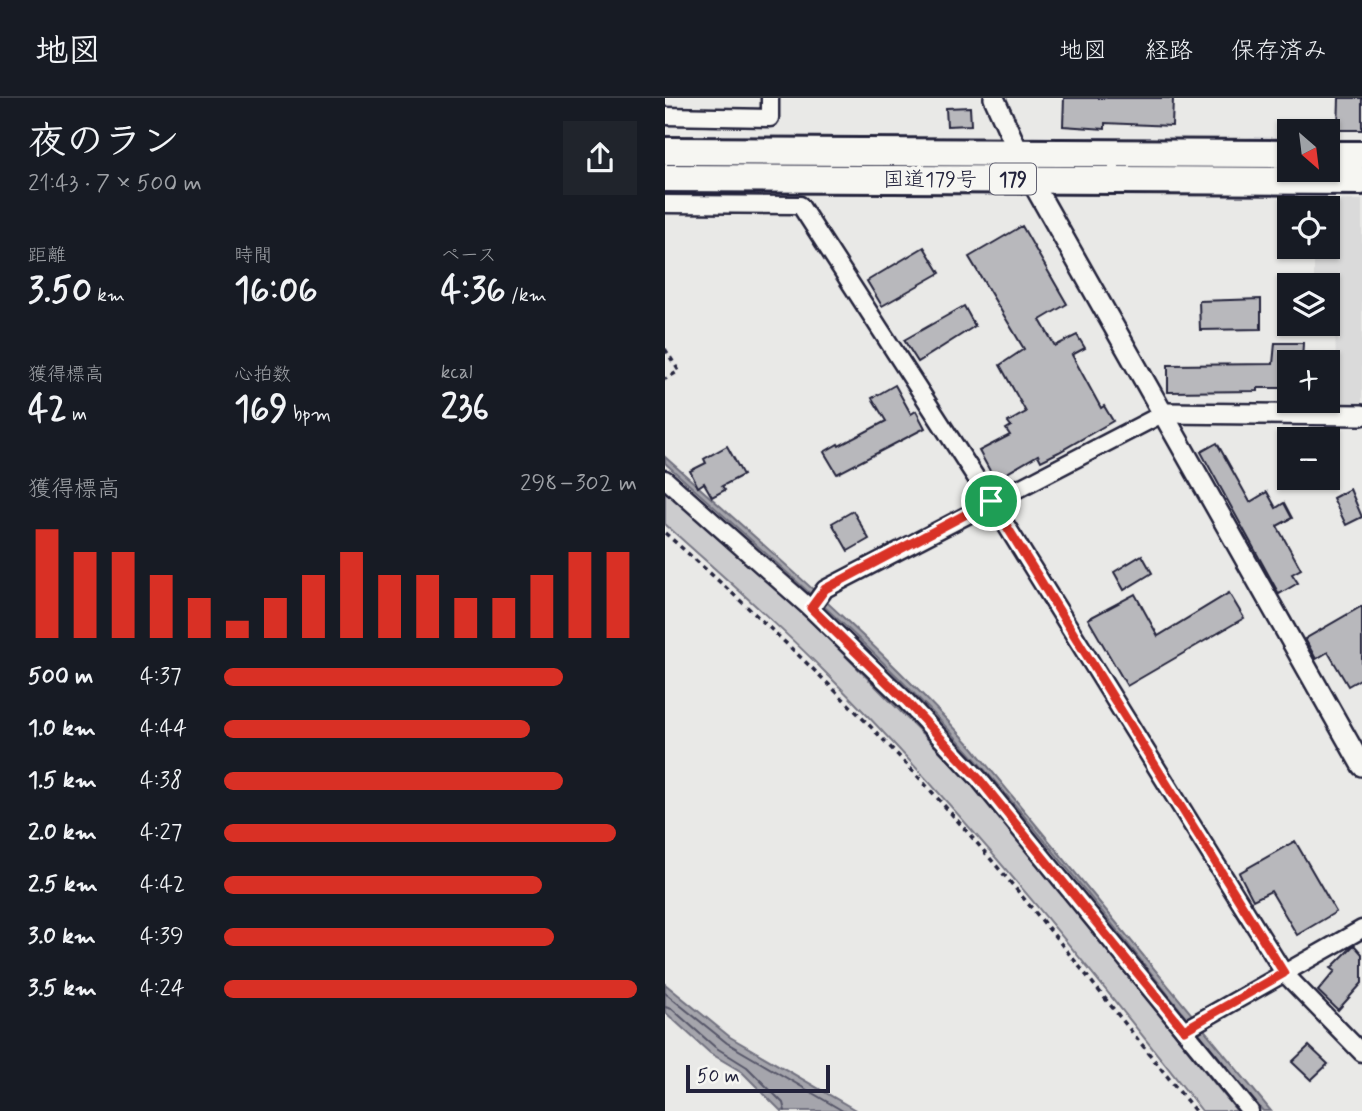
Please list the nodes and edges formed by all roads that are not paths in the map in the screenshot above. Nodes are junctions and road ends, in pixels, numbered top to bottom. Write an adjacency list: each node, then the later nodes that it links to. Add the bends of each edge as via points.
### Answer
1 (770, 98): 3 (street, via 770,118)
2 (994, 98): 5 (street)
3 (665, 116)
4 (665, 151): 5 (highway, 国道179号 / 179)
5 (1017, 152): 6 (highway, 国道179号 / 179); 10 (street)
6 (1277, 154)
7 (1341, 155): 8 (highway)
8 (1362, 155)
9 (665, 178): 10 (highway, 国道179号 / 179)
10 (1031, 180): 11 (highway, 国道179号 / 179); 13 (street)
11 (1362, 181)
12 (665, 204): 16 (street, via 800,205)
13 (1164, 413): 14 (street); 16 (street); 18 (street)
14 (1362, 415)
15 (665, 479): 17 (street)
16 (991, 501): 17 (street, via 825,589); 20 (street)
17 (811, 608): 21 (street, via 979,779)
18 (1362, 766)
19 (1362, 929): 20 (street)
20 (1284, 973): 21 (street); 22 (street)
21 (1184, 1030): 23 (street)
22 (1362, 1053)
23 (1250, 1111)

